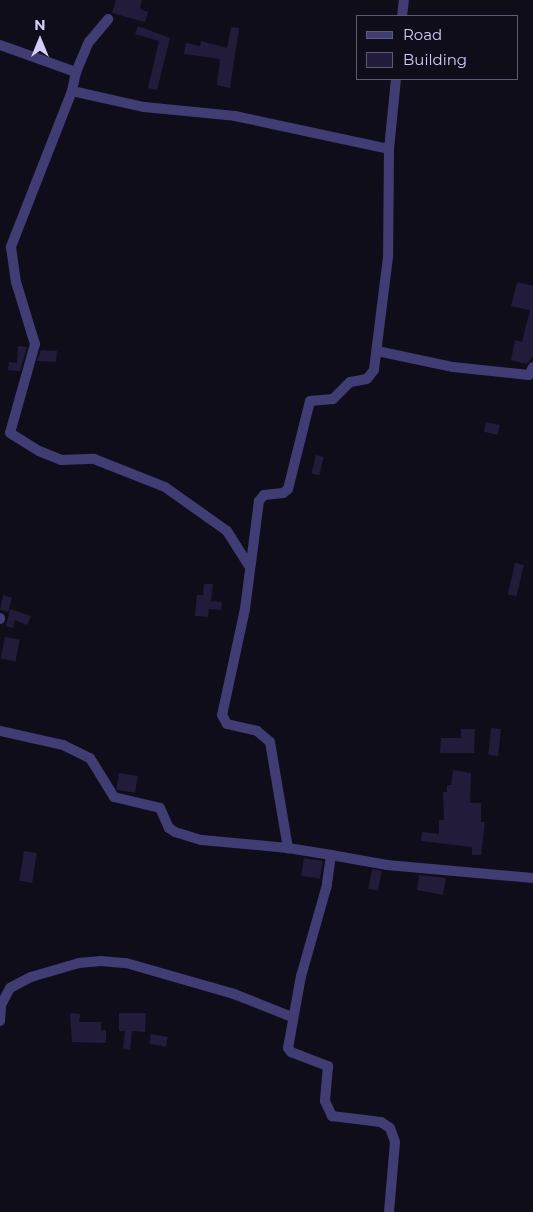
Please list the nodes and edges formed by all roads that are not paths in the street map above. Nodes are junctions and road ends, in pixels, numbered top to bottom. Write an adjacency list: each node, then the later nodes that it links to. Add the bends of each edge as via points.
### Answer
1 (404, 0): 2 (street)
2 (402, 15)
3 (108, 19): 5 (street, via 89,42)
4 (0, 45): 5 (street)
5 (76, 72): 7 (street)
6 (396, 80): 8 (street)
7 (72, 91): 8 (street, via 144,107 235,116); 11 (street, via 11,247 16,282 35,344 10,433 61,460 94,459 165,487 228,531)
8 (389, 148): 9 (street, via 388,257)
9 (377, 351): 10 (street, via 437,364 529,375); 11 (street, via 370,377 350,382 333,398 313,399 308,404 288,489 283,493 264,494 258,501)
10 (533, 367)
11 (249, 566): 13 (street, via 245,609 222,715 227,724 257,731 270,742)
12 (0, 731): 13 (street, via 63,745 90,758 114,797 160,808 169,828 175,832 202,840)
13 (288, 848): 14 (street)
14 (331, 855): 15 (street, via 387,865); 16 (street, via 327,885)
15 (533, 878)
16 (292, 1017): 17 (street, via 234,994 126,963 101,961 79,963 31,977 10,988 1,1005); 18 (street, via 288,1042 291,1052 328,1066 325,1100 329,1113 350,1120 381,1122 392,1131 395,1142)
17 (0, 1021)
18 (389, 1212)

